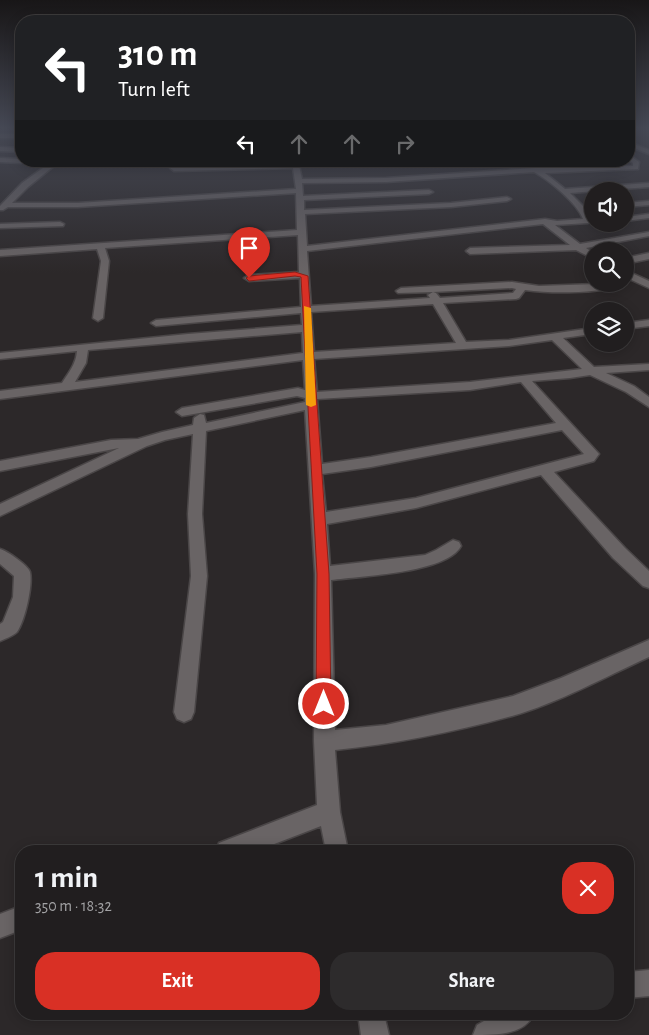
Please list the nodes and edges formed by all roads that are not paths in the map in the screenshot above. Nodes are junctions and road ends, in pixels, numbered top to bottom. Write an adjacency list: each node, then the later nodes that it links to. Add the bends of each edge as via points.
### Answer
1 (37, 176): 9 (street)
2 (297, 176): 11 (street)
3 (423, 176): 11 (street)
4 (544, 176): 7 (street)
5 (649, 185): 7 (street)
6 (252, 186): 11 (street)
7 (562, 191): 17 (street)
8 (5, 192): 9 (street)
9 (17, 192): 14 (street)
10 (429, 192): 11 (street)
11 (300, 193): 14 (street, via 172,194 78,205); 15 (street); 28 (street)
12 (507, 199): 15 (street)
13 (649, 203): 16 (street)
14 (6, 204): 19 (street)
15 (462, 204): 25 (street)
16 (634, 204)
17 (581, 209): 18 (street); 20 (street)
18 (584, 209)
19 (0, 211)
20 (584, 213)
21 (649, 216): 22 (street)
22 (634, 218)
23 (545, 221): 24 (street); 25 (street); 31 (street)
24 (584, 221)
25 (456, 222): 32 (street, via 369,242)
26 (60, 224): 27 (street)
27 (0, 226)
28 (301, 232): 30 (street); 32 (street)
29 (649, 234): 31 (street)
30 (100, 246): 35 (street); 46 (street, via 105,261)
31 (578, 247): 33 (street); 34 (street)
32 (303, 249): 38 (street)
33 (584, 250)
34 (470, 252)
35 (0, 253)
36 (649, 256): 37 (street)
37 (634, 259)
38 (304, 276): 39 (street); 45 (street)
39 (249, 278)
40 (523, 286): 41 (street, via 539,289); 42 (street); 44 (street, via 516,296)
41 (584, 288)
42 (430, 290): 43 (street); 44 (street)
43 (401, 292)
44 (436, 302): 45 (street); 53 (street)
45 (307, 309): 47 (street); 50 (street)
46 (98, 318)
47 (156, 323)
48 (649, 323): 49 (street)
49 (634, 325)
50 (308, 328): 54 (street); 56 (street)
51 (584, 332): 52 (street)
52 (555, 337): 53 (street); 58 (street)
53 (463, 346): 56 (street)
54 (82, 347): 55 (street); 60 (street, via 84,359)
55 (0, 356)
56 (308, 356): 60 (street); 62 (street)
57 (649, 367): 58 (street)
58 (591, 371): 59 (street); 63 (street, via 630,389)
59 (524, 380): 62 (street); 66 (street)
60 (67, 385): 61 (street)
61 (0, 395)
62 (311, 400): 64 (street, via 298,392); 67 (street); 71 (street)
63 (649, 403)
64 (200, 409): 65 (street); 67 (street)
65 (182, 412)
66 (565, 425): 70 (street, via 592,454 588,458); 71 (street)
67 (200, 428): 68 (street); 80 (street, via 195,514 199,576)
68 (142, 443): 69 (street, via 111,444); 72 (street)
69 (0, 466)
70 (543, 469): 73 (street, via 416,504); 77 (street, via 619,553)
71 (315, 470): 73 (street)
72 (0, 510)
73 (320, 519): 76 (street)
74 (453, 546): 76 (street, via 442,555 426,561)
75 (0, 555): 78 (street, via 22,573 21,597 10,627)
76 (323, 574): 81 (street)
77 (649, 581)
78 (0, 633)
79 (649, 648): 81 (street, via 513,706 386,735)
80 (184, 712)
81 (324, 741): 82 (street)
82 (329, 812): 83 (street); 84 (street)
83 (243, 845)
84 (335, 845)
85 (15, 920): 86 (street)
86 (0, 926)
87 (649, 983): 88 (street)
88 (634, 984)
89 (371, 1020): 91 (street)
90 (511, 1020): 92 (street)
91 (375, 1035)
92 (487, 1035)

